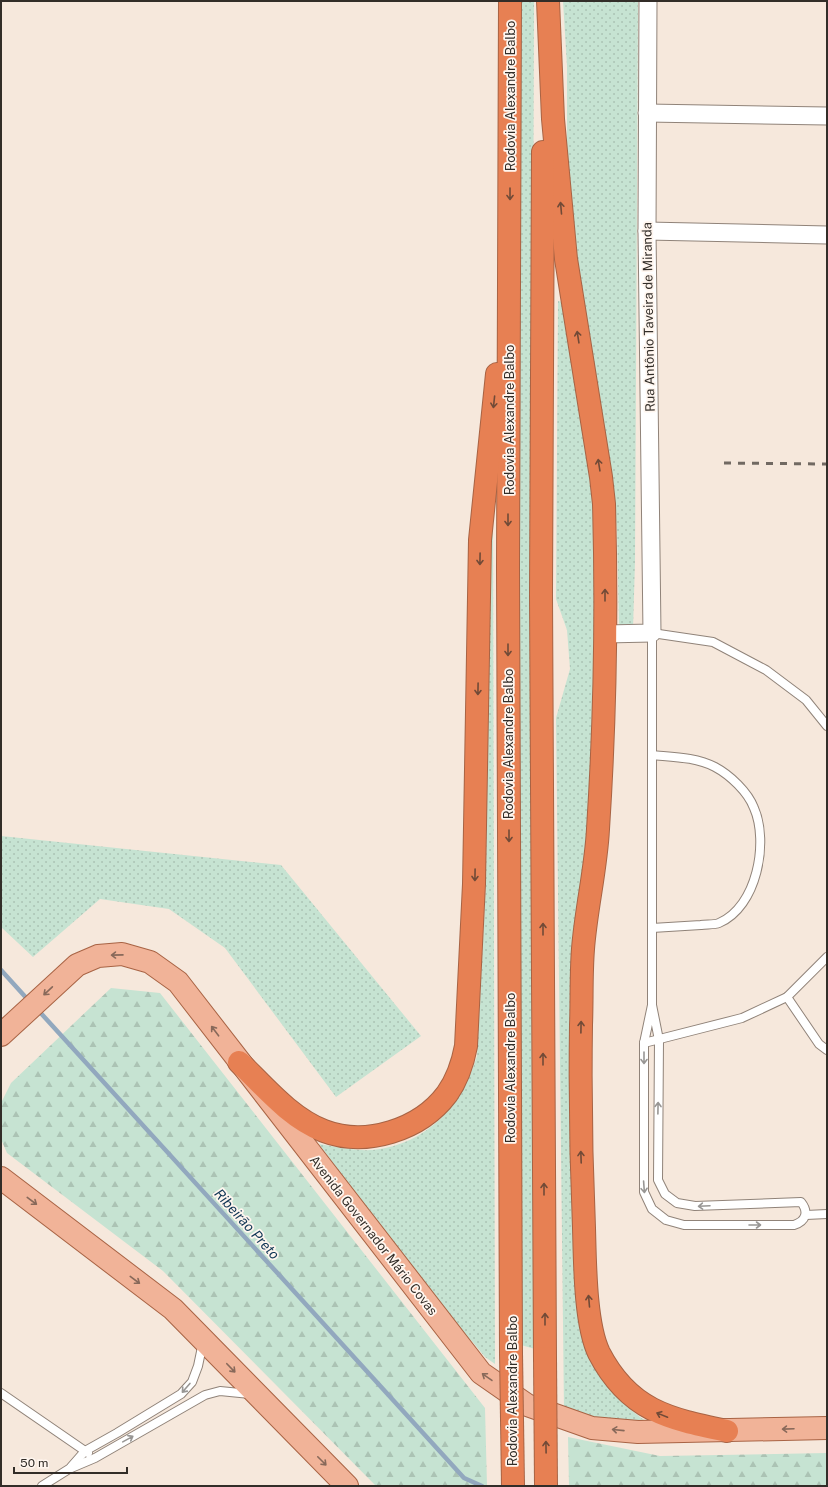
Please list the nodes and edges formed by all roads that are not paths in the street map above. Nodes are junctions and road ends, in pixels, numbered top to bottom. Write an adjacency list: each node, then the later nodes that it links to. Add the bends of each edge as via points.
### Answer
1 (510, 1): 9 (highway, Rodovia Alexandre Balbo, one-way to 9)
2 (544, 1): 37 (highway, one-way to 2, bridge, via 541,602)
3 (548, 1): 11 (highway, one-way to 3, via 604,504 566,259 553,119)
4 (648, 1): 5 (street, Rua Antônio Taveira de Miranda)
5 (647, 112): 6 (street); 7 (street, Rua Antônio Taveira de Miranda)
6 (827, 116)
7 (647, 231): 8 (street); 10 (street, Rua Antônio Taveira de Miranda)
8 (827, 235)
9 (510, 238): 22 (highway, one-way to 22, via 480,540 474,884 466,1046 462,1062 447,1093 422,1118 392,1133 358,1137 324,1131 294,1114); 36 (highway, Rodovia Alexandre Balbo, one-way to 36, bridge, via 508,576)
10 (652, 633): 11 (street); 12 (lane, via 713,642 766,670 806,700); 13 (lane)
11 (604, 634): 30 (highway, one-way to 11, via 676,1420 654,1411 635,1399 611,1372 592,1334 585,1259 580,1119 582,958 598,831)
12 (827, 726)
13 (652, 755): 14 (lane); 14 (lane, via 699,760 730,778 744,791 754,807 760,824 760,842 753,886 729,916 718,923)
14 (652, 928): 17 (lane)
15 (827, 957): 16 (lane)
16 (786, 997): 19 (lane, via 742,1018); 21 (lane, via 819,1044)
17 (652, 1006): 19 (lane); 20 (lane)
18 (1, 1035): 22 (main road, Avenida Governador Mário Covas, one-way to 18, via 178,982 150,962 122,954 98,956 77,965)
19 (659, 1040): 20 (lane); 25 (lane, one-way to 19, via 805,1207 800,1202 695,1206 677,1203 665,1194 658,1180)
20 (644, 1043): 25 (lane, one-way to 25, via 644,1192 652,1209 666,1220 684,1224 794,1225 801,1222)
21 (827, 1050)
22 (239, 1062): 30 (main road, Avenida Governador Mário Covas, one-way to 22, via 638,1432 592,1428 527,1405 481,1373)
23 (1, 1178): 26 (main road, one-way to 26, via 173,1309)
24 (827, 1214): 25 (lane)
25 (806, 1215)
26 (203, 1339): 28 (main road, one-way to 28); 31 (lane, one-way to 31, via 192,1382 181,1394)
27 (1, 1393): 31 (lane)
28 (256, 1394): 32 (lane, one-way to 28, via 205,1396 220,1391); 35 (main road, one-way to 35)
29 (827, 1428): 30 (main road, Avenida Governador Mário Covas, one-way to 30)
30 (727, 1431)
31 (85, 1451): 32 (lane); 33 (lane)
32 (95, 1458): 33 (lane)
33 (69, 1469): 34 (lane)
34 (42, 1486)
35 (347, 1486)
36 (512, 1486)
37 (546, 1486)

